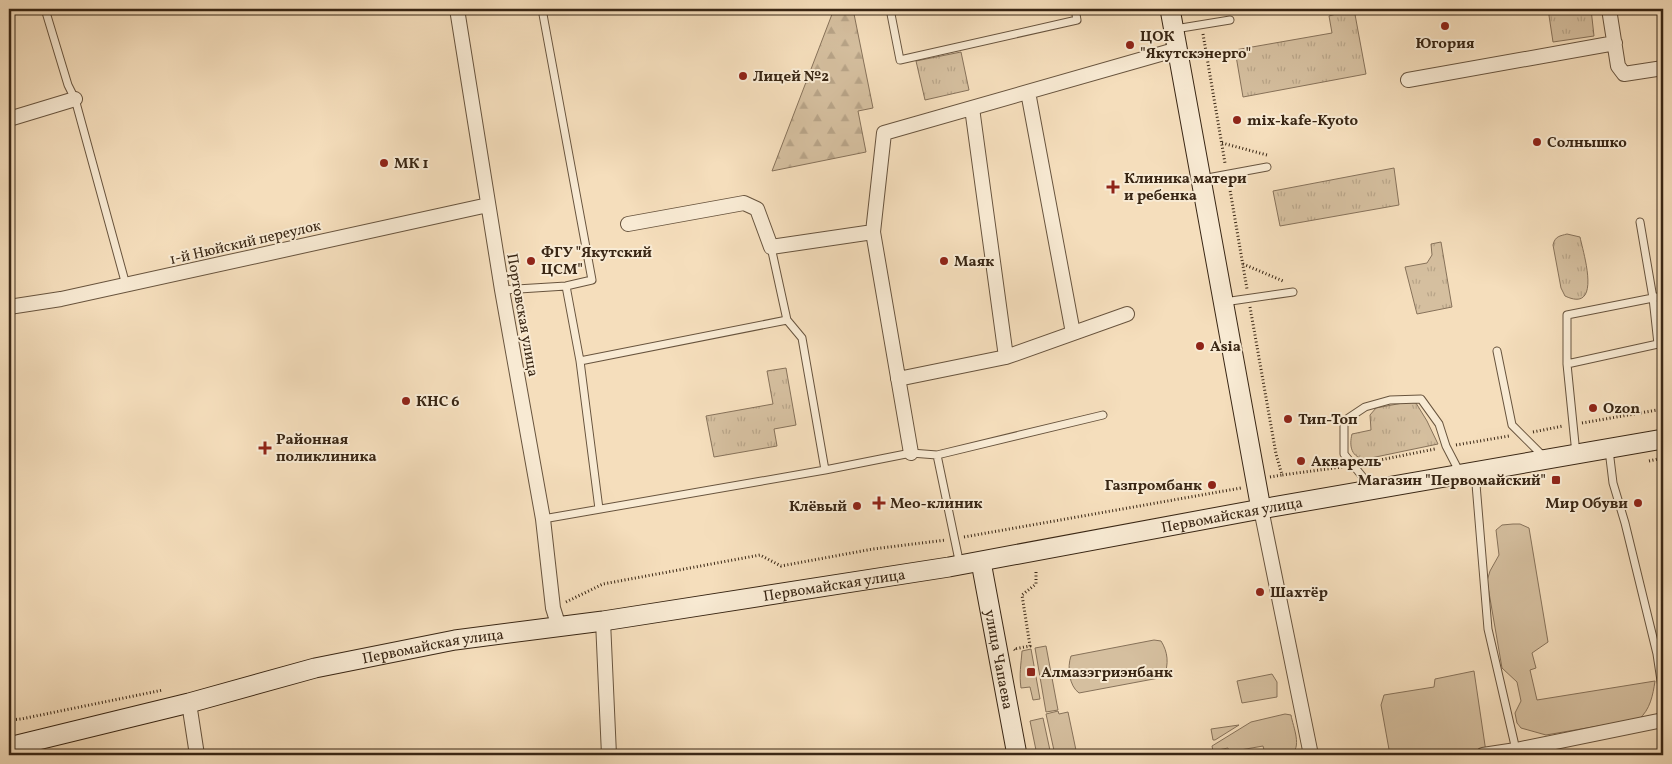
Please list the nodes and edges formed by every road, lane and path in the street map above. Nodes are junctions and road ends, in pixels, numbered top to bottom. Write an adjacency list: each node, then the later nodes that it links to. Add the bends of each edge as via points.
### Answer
1 (45, 9): 16 (lane)
2 (457, 9): 24 (street, Портовская улица)
3 (542, 9): 31 (lane, via 592,280)
4 (890, 9): 5 (lane, via 900,60 1077,20)
5 (1074, 9)
6 (1170, 9): 10 (main road)
7 (1609, 9): 11 (street)
8 (1230, 20): 9 (lane)
9 (1201, 25): 10 (lane); 19 (path)
10 (1174, 30): 12 (main road)
11 (1615, 43): 13 (street, via 1618,66 1624,74); 14 (street)
12 (1178, 49): 15 (street); 23 (main road)
13 (1663, 68)
14 (1408, 80)
15 (1028, 92): 17 (street); 41 (street)
16 (75, 99): 18 (street); 30 (lane)
17 (972, 108): 27 (street, via 884,133); 43 (street)
18 (9, 119)
19 (1222, 143): 20 (path); 22 (path)
20 (1268, 155)
21 (1267, 167): 22 (lane)
22 (1227, 174): 23 (lane); 29 (path)
23 (1201, 179): 37 (main road)
24 (488, 205): 30 (street, 1-й Нюйский переулок); 33 (street, Портовская улица)
25 (1640, 222): 36 (lane)
26 (628, 224): 28 (street, via 744,203 757,209)
27 (873, 232): 28 (street); 46 (street)
28 (771, 247): 40 (lane)
29 (1243, 264): 32 (path); 35 (path)
30 (126, 285): 38 (street, 1-й Нюйский переулок, via 62,300)
31 (566, 286): 33 (lane); 44 (lane)
32 (1292, 288): 35 (lane)
33 (502, 290): 66 (street, Портовская улица)
34 (1663, 296): 36 (lane)
35 (1249, 298): 37 (lane); 61 (path)
36 (1653, 298): 45 (lane, via 1567,315); 45 (lane, via 1658,344)
37 (1224, 302): 62 (main road)
38 (9, 307)
39 (1127, 314): 41 (street)
40 (787, 320): 44 (lane); 59 (lane, via 802,338)
41 (1073, 333): 43 (street)
42 (1497, 351): 50 (lane, via 1512,425)
43 (1006, 357): 46 (street)
44 (580, 362): 64 (lane)
45 (1567, 364): 49 (lane)
46 (898, 379): 54 (street)
47 (1663, 409): 49 (path)
48 (1103, 414): 56 (lane)
49 (1573, 425): 50 (path); 55 (lane)
50 (1521, 434): 52 (path); 57 (lane)
51 (1663, 439): 53 (main road, Первомайская улица)
52 (1446, 446): 58 (path); 58 (lane, via 1439,424 1421,399 1390,400 1365,407 1344,422 1344,454); 60 (lane)
53 (1608, 448): 55 (main road, Первомайская улица); 76 (lane, via 1613,483 1657,654)
54 (911, 453): 56 (lane); 59 (lane)
55 (1576, 454): 57 (main road, Первомайская улица)
56 (937, 455): 67 (lane)
57 (1546, 459): 60 (main road, Первомайская улица)
58 (1352, 465): 61 (path); 63 (lane)
59 (825, 470): 64 (lane)
60 (1468, 473): 63 (main road, Первомайская улица); 81 (lane, via 1488,629)
61 (1282, 475): 62 (path)
62 (1256, 481): 65 (main road); 67 (path, via 1241,488)
63 (1373, 489): 65 (main road, Первомайская улица)
64 (599, 509): 66 (lane)
65 (1261, 509): 68 (main road, Первомайская улица); 85 (street)
66 (543, 519): 71 (street, Портовская улица)
67 (955, 539): 69 (lane); 71 (path, via 873,549 781,566 760,555 603,584)
68 (980, 562): 69 (main road, Первомайская улица); 84 (main road, улица Чапаева)
69 (960, 565): 72 (main road, Первомайская улица)
70 (1036, 571): 74 (path, via 1036,584 1022,595 1030,646 1014,649)
71 (553, 608): 73 (street, Портовская улица)
72 (604, 621): 73 (main road, Первомайская улица); 83 (street)
73 (559, 627): 77 (main road, Первомайская улица, via 455,640 315,668)
74 (1016, 658)
75 (166, 689): 78 (path)
76 (1663, 694)
77 (189, 703): 80 (main road, Первомайская улица); 82 (street)
78 (9, 720)
79 (1663, 720): 81 (street)
80 (9, 747)
81 (1516, 750): 86 (street)
82 (197, 755)
83 (609, 755)
84 (1017, 755)
85 (1311, 755)
86 (1483, 755)

